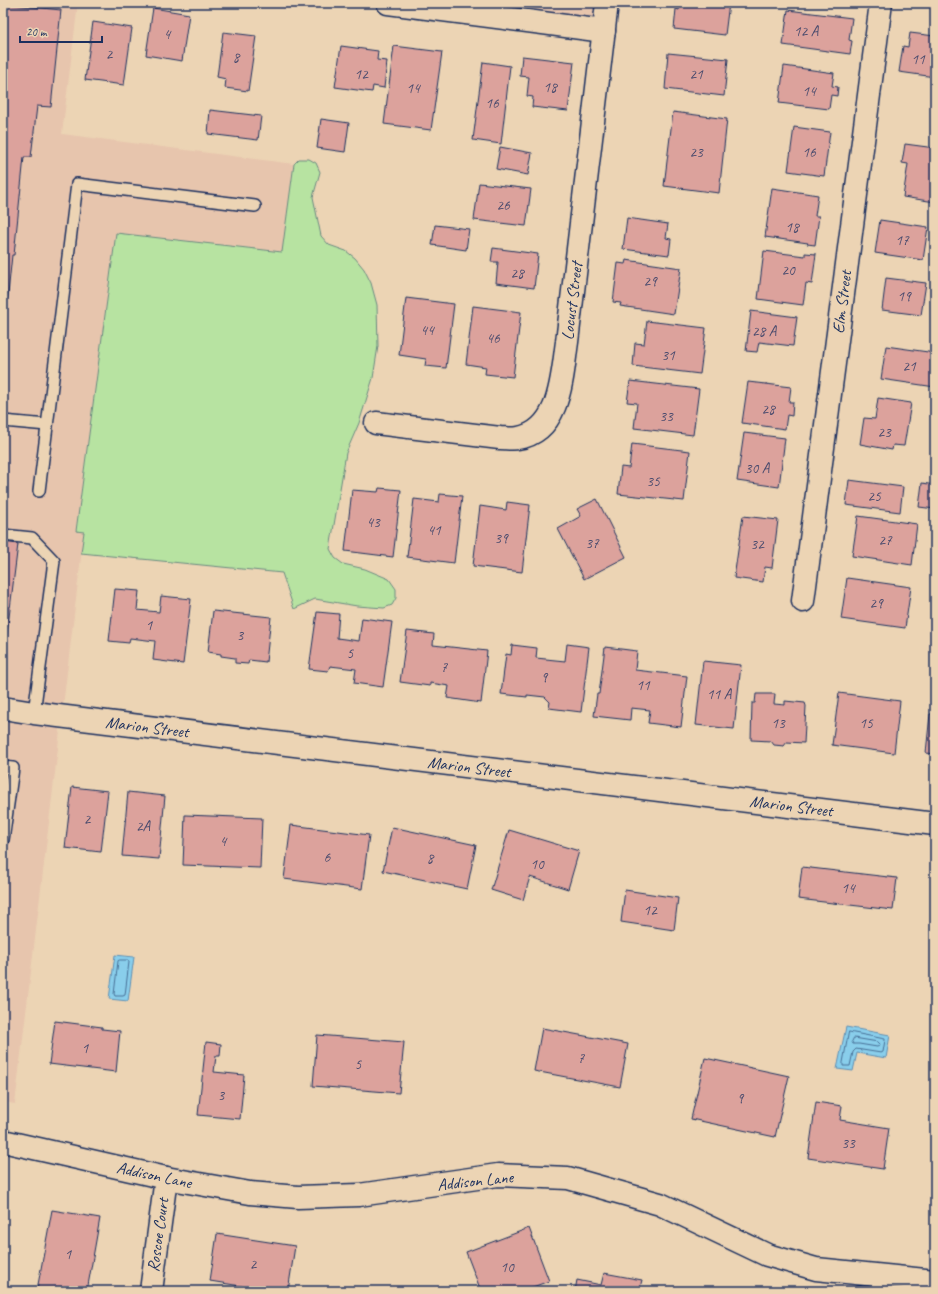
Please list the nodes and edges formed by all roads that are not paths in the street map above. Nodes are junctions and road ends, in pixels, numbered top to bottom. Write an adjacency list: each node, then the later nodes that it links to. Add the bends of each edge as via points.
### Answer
1 (388, 3): 4 (street)
2 (607, 3): 5 (street, Locust Street)
3 (881, 3): 12 (street, Elm Street)
4 (417, 5): 5 (street)
5 (604, 31): 8 (street, Locust Street, via 567,342 554,408 540,429 518,438)
6 (254, 206): 9 (lane, via 77,184)
7 (3, 421): 9 (lane)
8 (376, 424)
9 (47, 425): 10 (lane)
10 (39, 491)
11 (3, 535): 14 (lane, via 32,538 54,560)
12 (803, 601)
13 (3, 708): 14 (street, Marion Street)
14 (34, 713): 16 (street, Marion Street)
15 (3, 767): 17 (lane, via 13,768)
16 (935, 824)
17 (3, 840)
18 (3, 1141): 19 (street, Addison Lane)
19 (166, 1178): 21 (street, Addison Lane, via 234,1190 298,1197 359,1195 498,1175 568,1178 660,1204 767,1255); 22 (street, Roscoe Court)
20 (935, 1281): 21 (street, Addison Lane)
21 (867, 1283)
22 (151, 1291)

